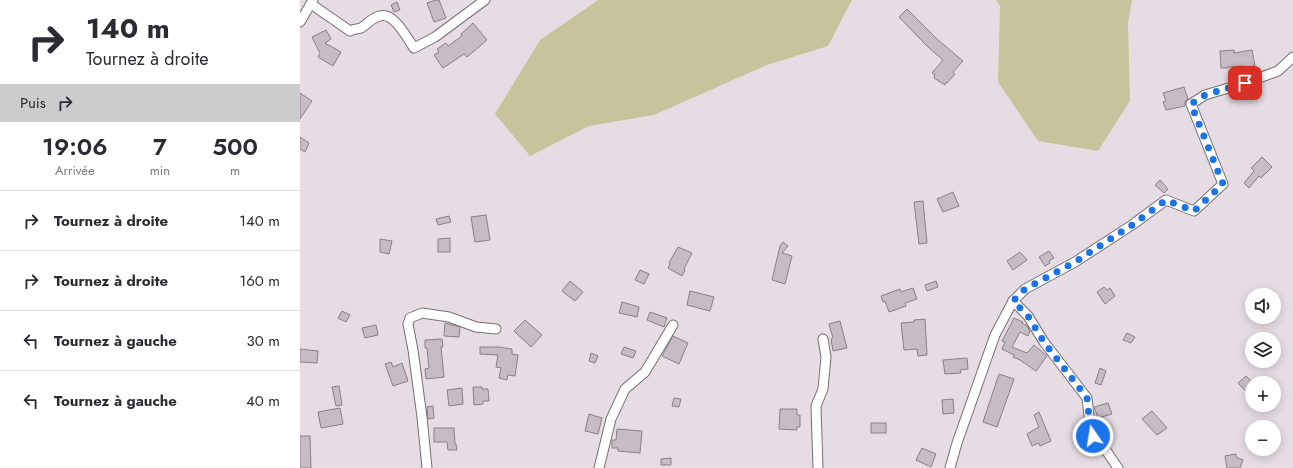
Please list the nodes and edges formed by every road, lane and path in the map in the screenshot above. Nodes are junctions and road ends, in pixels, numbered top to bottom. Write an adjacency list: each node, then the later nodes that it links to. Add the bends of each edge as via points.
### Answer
1 (485, 0): 2 (street, via 435,37 414,48 396,22 386,17 381,15 371,19 361,28 350,31)
2 (312, 2): 3 (street)
3 (300, 22)
4 (1293, 57): 5 (street, via 1278,71 1205,95 1191,104 1223,184 1194,211 1166,200 1075,262 1025,289)
5 (1013, 301): 12 (street, via 995,335); 13 (street, via 1028,316 1044,342 1087,398 1093,436)
6 (673, 325): 10 (street, via 645,372 624,390 611,419)
7 (496, 329): 9 (street, via 476,327 449,317 422,313 410,318 408,324)
8 (823, 339): 11 (street, via 826,357 823,389 816,406)
9 (427, 468)
10 (599, 468)
11 (818, 468)
12 (950, 468)
13 (1118, 468)

